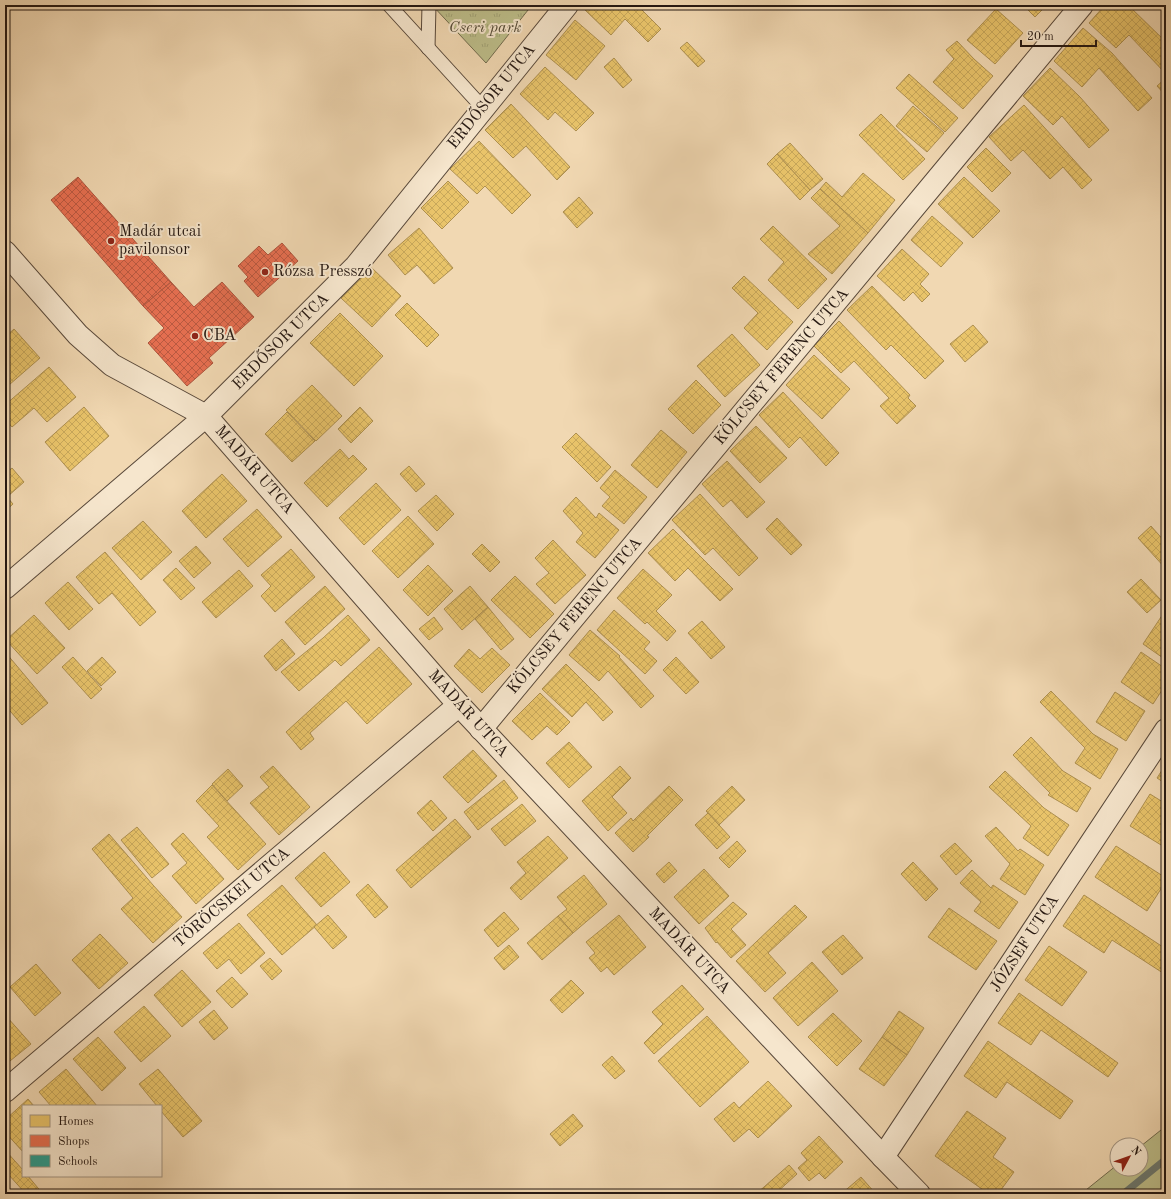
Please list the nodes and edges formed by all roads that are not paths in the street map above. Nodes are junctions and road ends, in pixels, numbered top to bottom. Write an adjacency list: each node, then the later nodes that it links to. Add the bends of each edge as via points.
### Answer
1 (389, 5): 5 (lane)
2 (429, 5): 5 (lane)
3 (566, 5): 6 (street, ERDŐSOR UTCA)
4 (1082, 5): 11 (street, KÖLCSEY FERENC UTCA)
5 (428, 48): 6 (lane)
6 (483, 108): 8 (street, ERDŐSOR UTCA, via 356,266)
7 (5, 252): 8 (street, MADÁR UTCA, via 78,335 112,364)
8 (206, 416): 9 (street, ERDŐSOR UTCA); 10 (street, MADÁR UTCA)
9 (5, 588)
10 (459, 706): 11 (street, MADÁR UTCA); 13 (street, TÖRÖCSKEI UTCA)
11 (481, 729): 14 (street, MADÁR UTCA)
12 (1166, 730): 14 (street, JÓZSEF UTCA)
13 (5, 1091)
14 (883, 1158): 15 (street, MADÁR UTCA)
15 (919, 1194)

